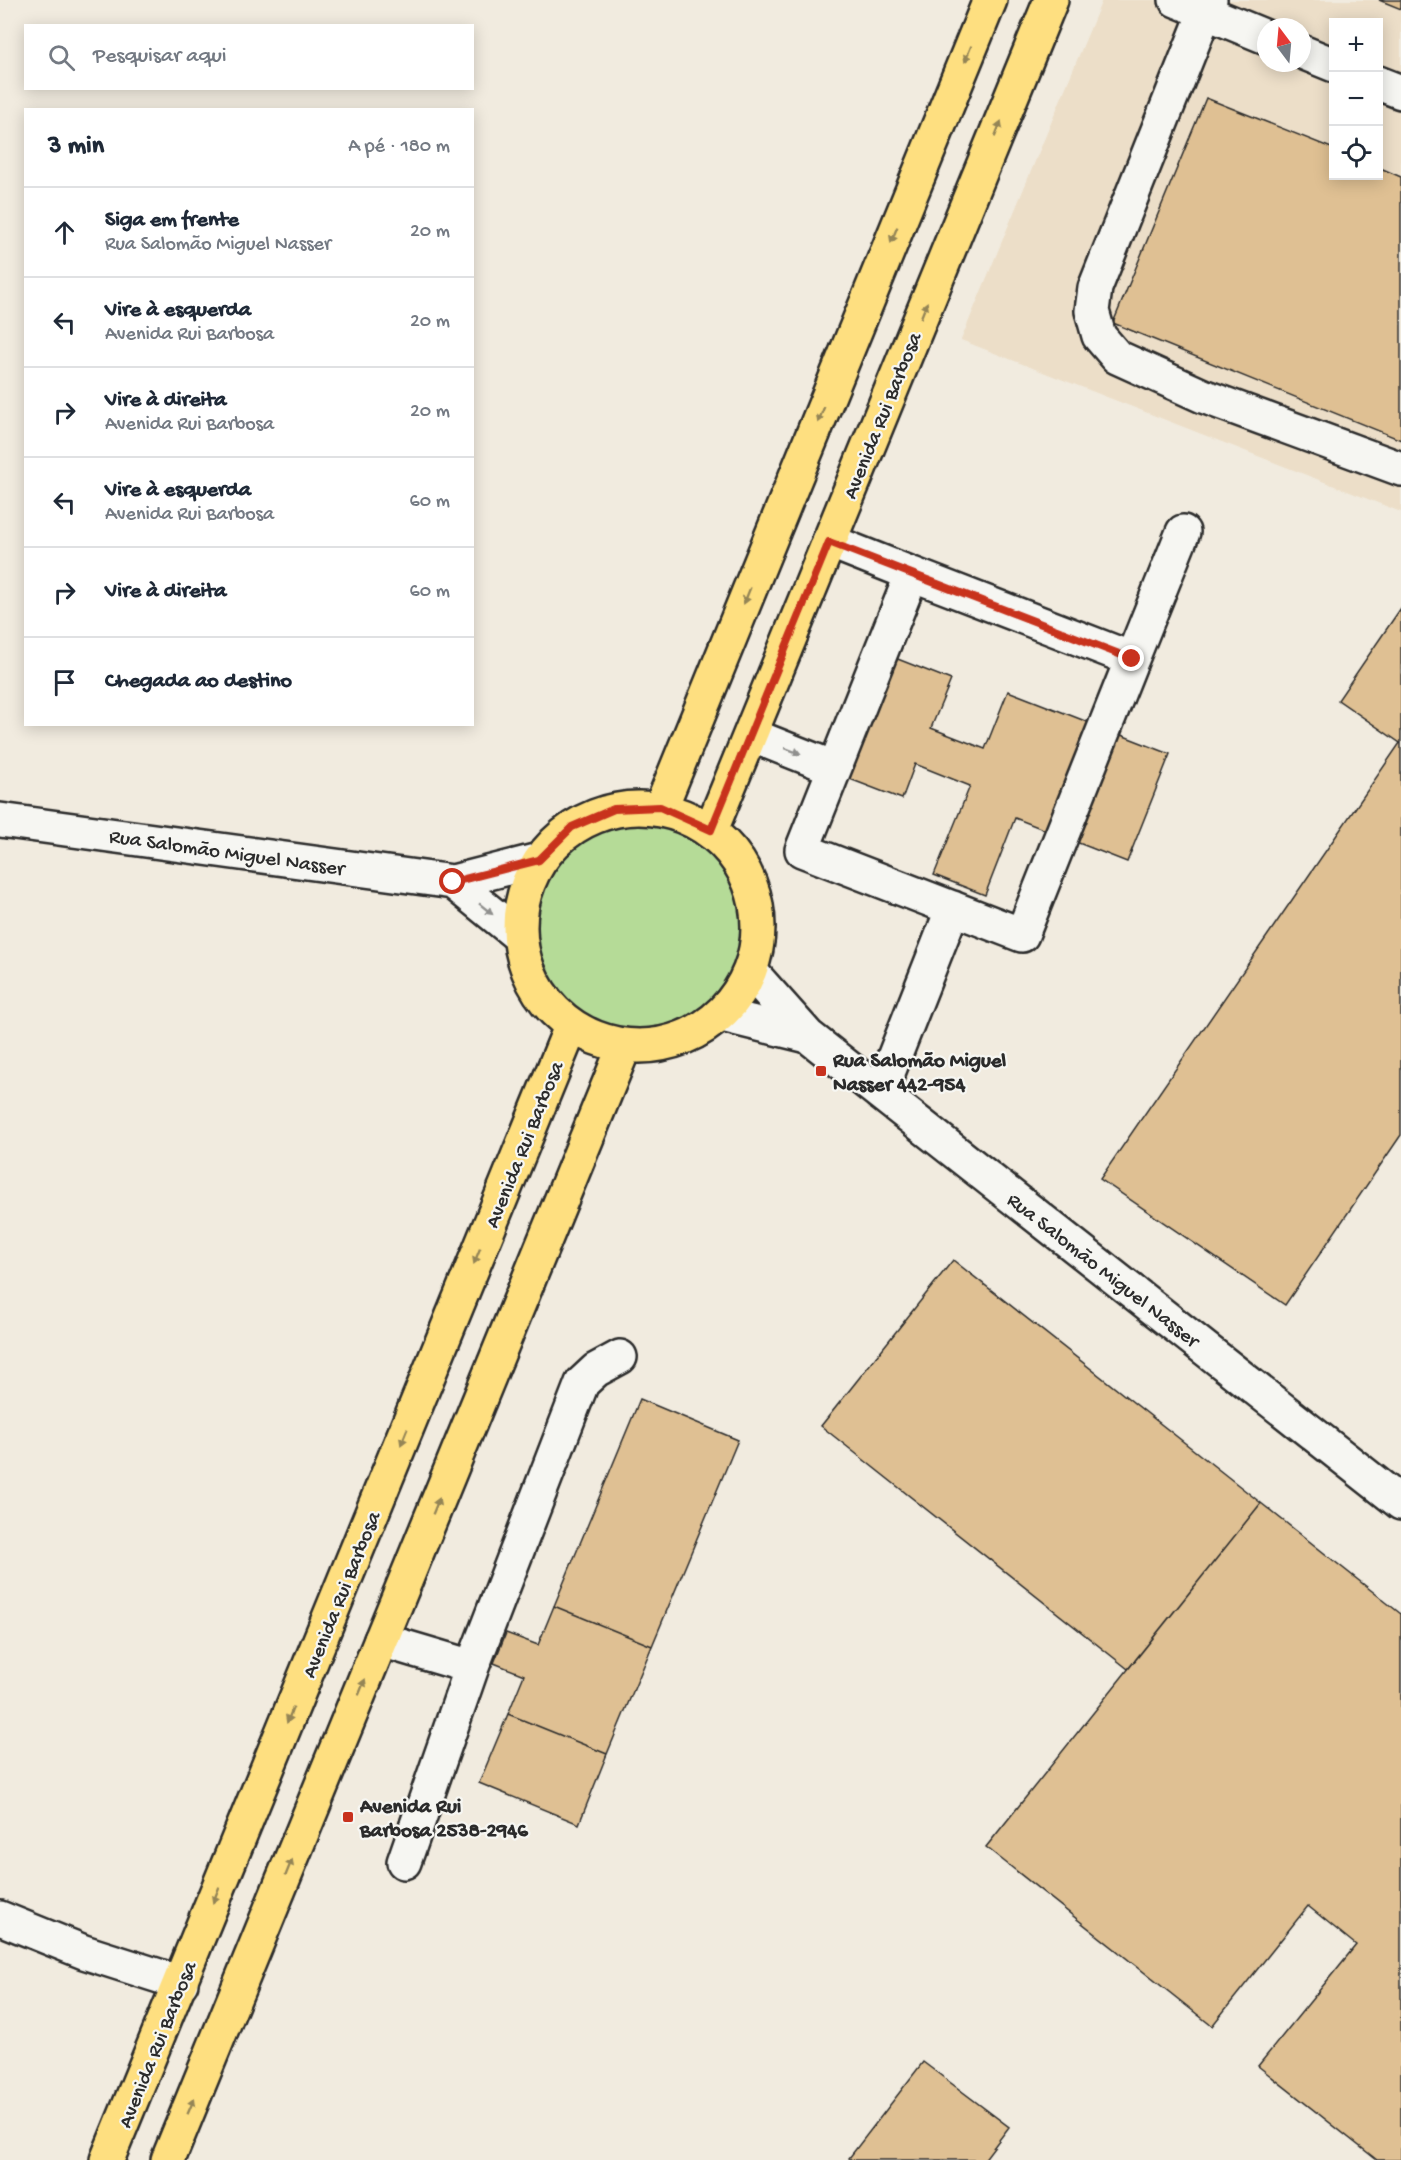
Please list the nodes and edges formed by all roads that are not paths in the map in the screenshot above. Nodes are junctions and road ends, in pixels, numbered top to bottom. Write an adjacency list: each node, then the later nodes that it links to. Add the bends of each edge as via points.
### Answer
1 (990, 0): 17 (main road, one-way to 17)
2 (1051, 0): 12 (main road, Avenida Rui Barbosa, one-way to 2)
3 (1176, 0): 4 (street)
4 (1208, 6): 5 (street); 10 (street, via 1095,288 1092,311 1099,336 1117,357 1203,396)
5 (1257, 32)
6 (1311, 56): 7 (street)
7 (1329, 63)
8 (1383, 85): 9 (street)
9 (1401, 92)
10 (1401, 469)
11 (1183, 532): 14 (street)
12 (829, 542): 13 (street); 15 (main road, Avenida Rui Barbosa)
13 (912, 574): 14 (street); 16 (street)
14 (1132, 659): 22 (street, via 1022,936)
15 (751, 735): 16 (street, one-way to 16); 19 (main road, Avenida Rui Barbosa)
16 (834, 768): 22 (street, via 802,850)
17 (660, 807): 19 (main road); 20 (main road, via 614,809 572,827)
18 (0, 820): 21 (street, Rua Salomão Miguel Nasser)
19 (711, 830): 24 (main road, via 745,870 760,920)
20 (539, 860): 21 (street, Rua Salomão Miguel Nasser); 23 (main road, via 522,896)
21 (453, 882): 23 (street, one-way to 23)
22 (953, 908): 29 (street)
23 (518, 935): 26 (main road, via 534,988)
24 (751, 972): 25 (main road); 27 (street, Rua Salomão Miguel Nasser)
25 (722, 1015): 27 (street, Rua Salomão Miguel Nasser); 28 (main road, via 677,1042)
26 (571, 1027): 28 (main road); 36 (main road, Avenida Rui Barbosa, one-way to 36)
27 (808, 1036): 29 (street, Rua Salomão Miguel Nasser)
28 (624, 1047): 32 (main road, one-way to 28)
29 (880, 1093): 31 (street, Rua Salomão Miguel Nasser)
30 (620, 1357): 33 (street, via 582,1383)
31 (1401, 1503)
32 (381, 1640): 33 (street); 38 (main road, one-way to 32)
33 (472, 1667): 34 (street)
34 (405, 1862)
35 (0, 1918): 36 (street, via 84,1952)
36 (181, 1983): 37 (main road, Avenida Rui Barbosa)
37 (107, 2160)
38 (168, 2160)

